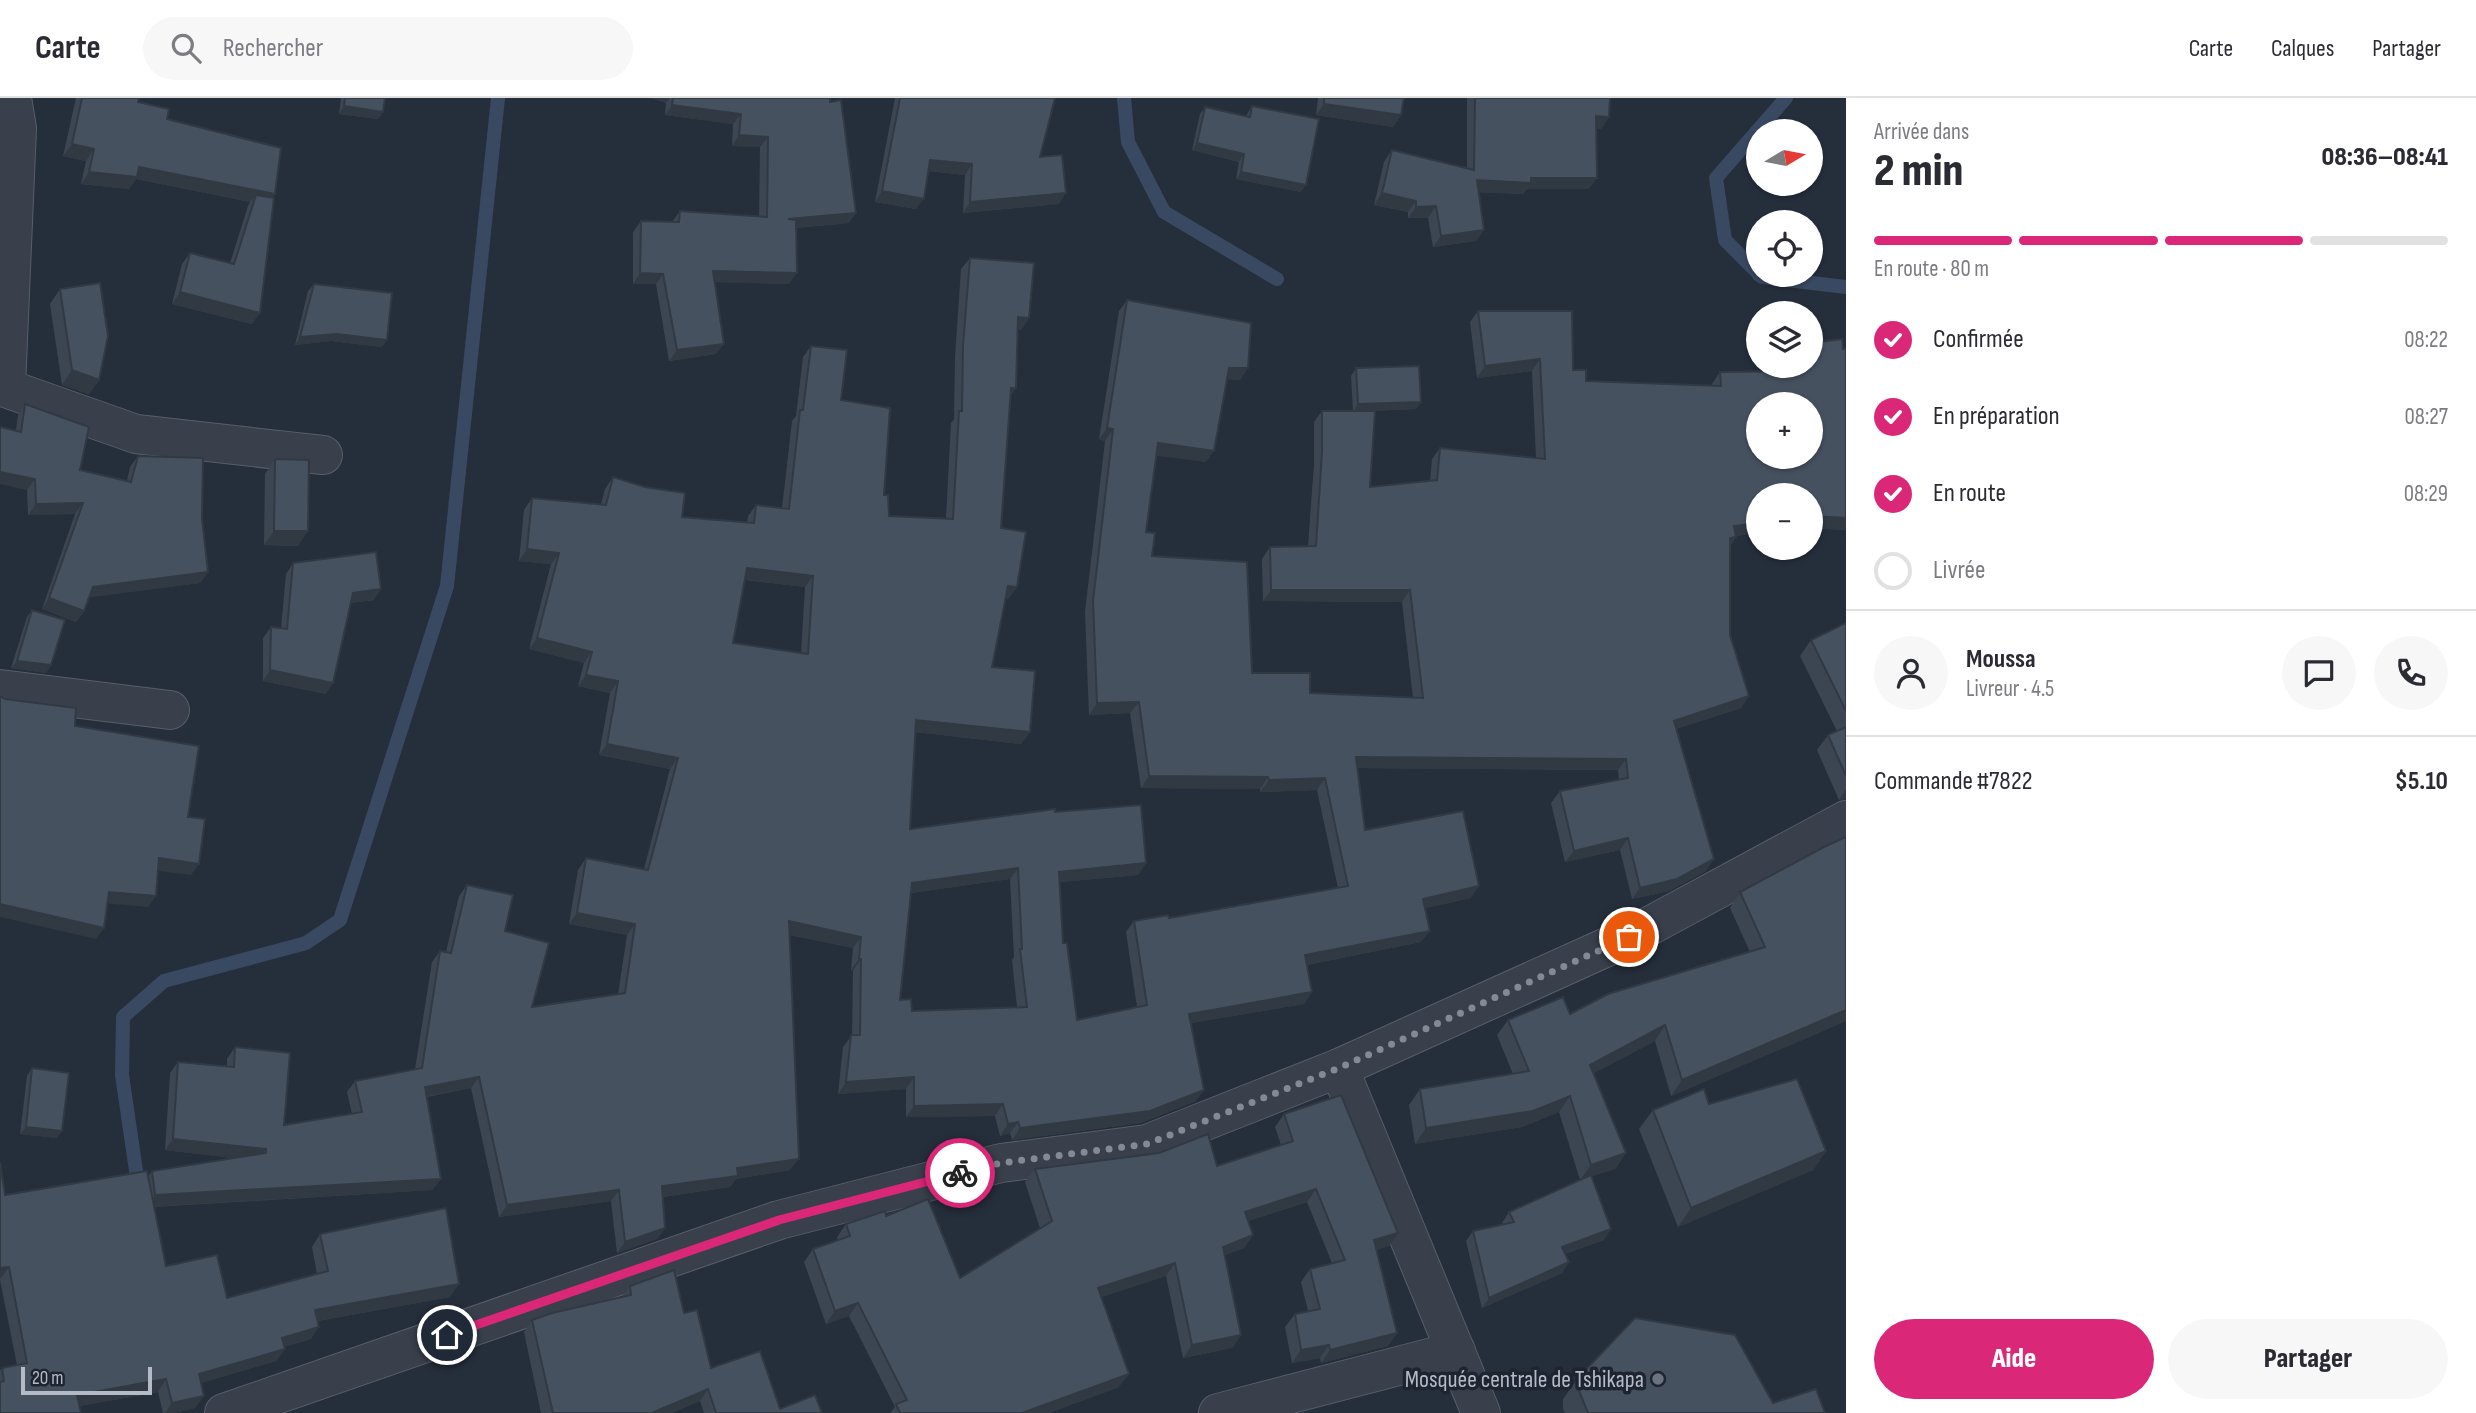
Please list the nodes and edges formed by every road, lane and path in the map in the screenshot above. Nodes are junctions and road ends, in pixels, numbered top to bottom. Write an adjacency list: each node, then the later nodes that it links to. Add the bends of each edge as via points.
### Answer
1 (12, 98): 2 (street, via 17,128)
2 (3, 386): 3 (street, via 136,434)
3 (323, 455)
4 (0, 689): 5 (street)
5 (170, 710)
6 (1846, 820): 7 (street, via 1629,937)
7 (1339, 1068): 8 (street); 9 (street, via 1147,1144 1001,1163 779,1220)
8 (1456, 1351): 10 (street); 11 (street)
9 (225, 1413)
10 (1218, 1413)
11 (1481, 1413)

